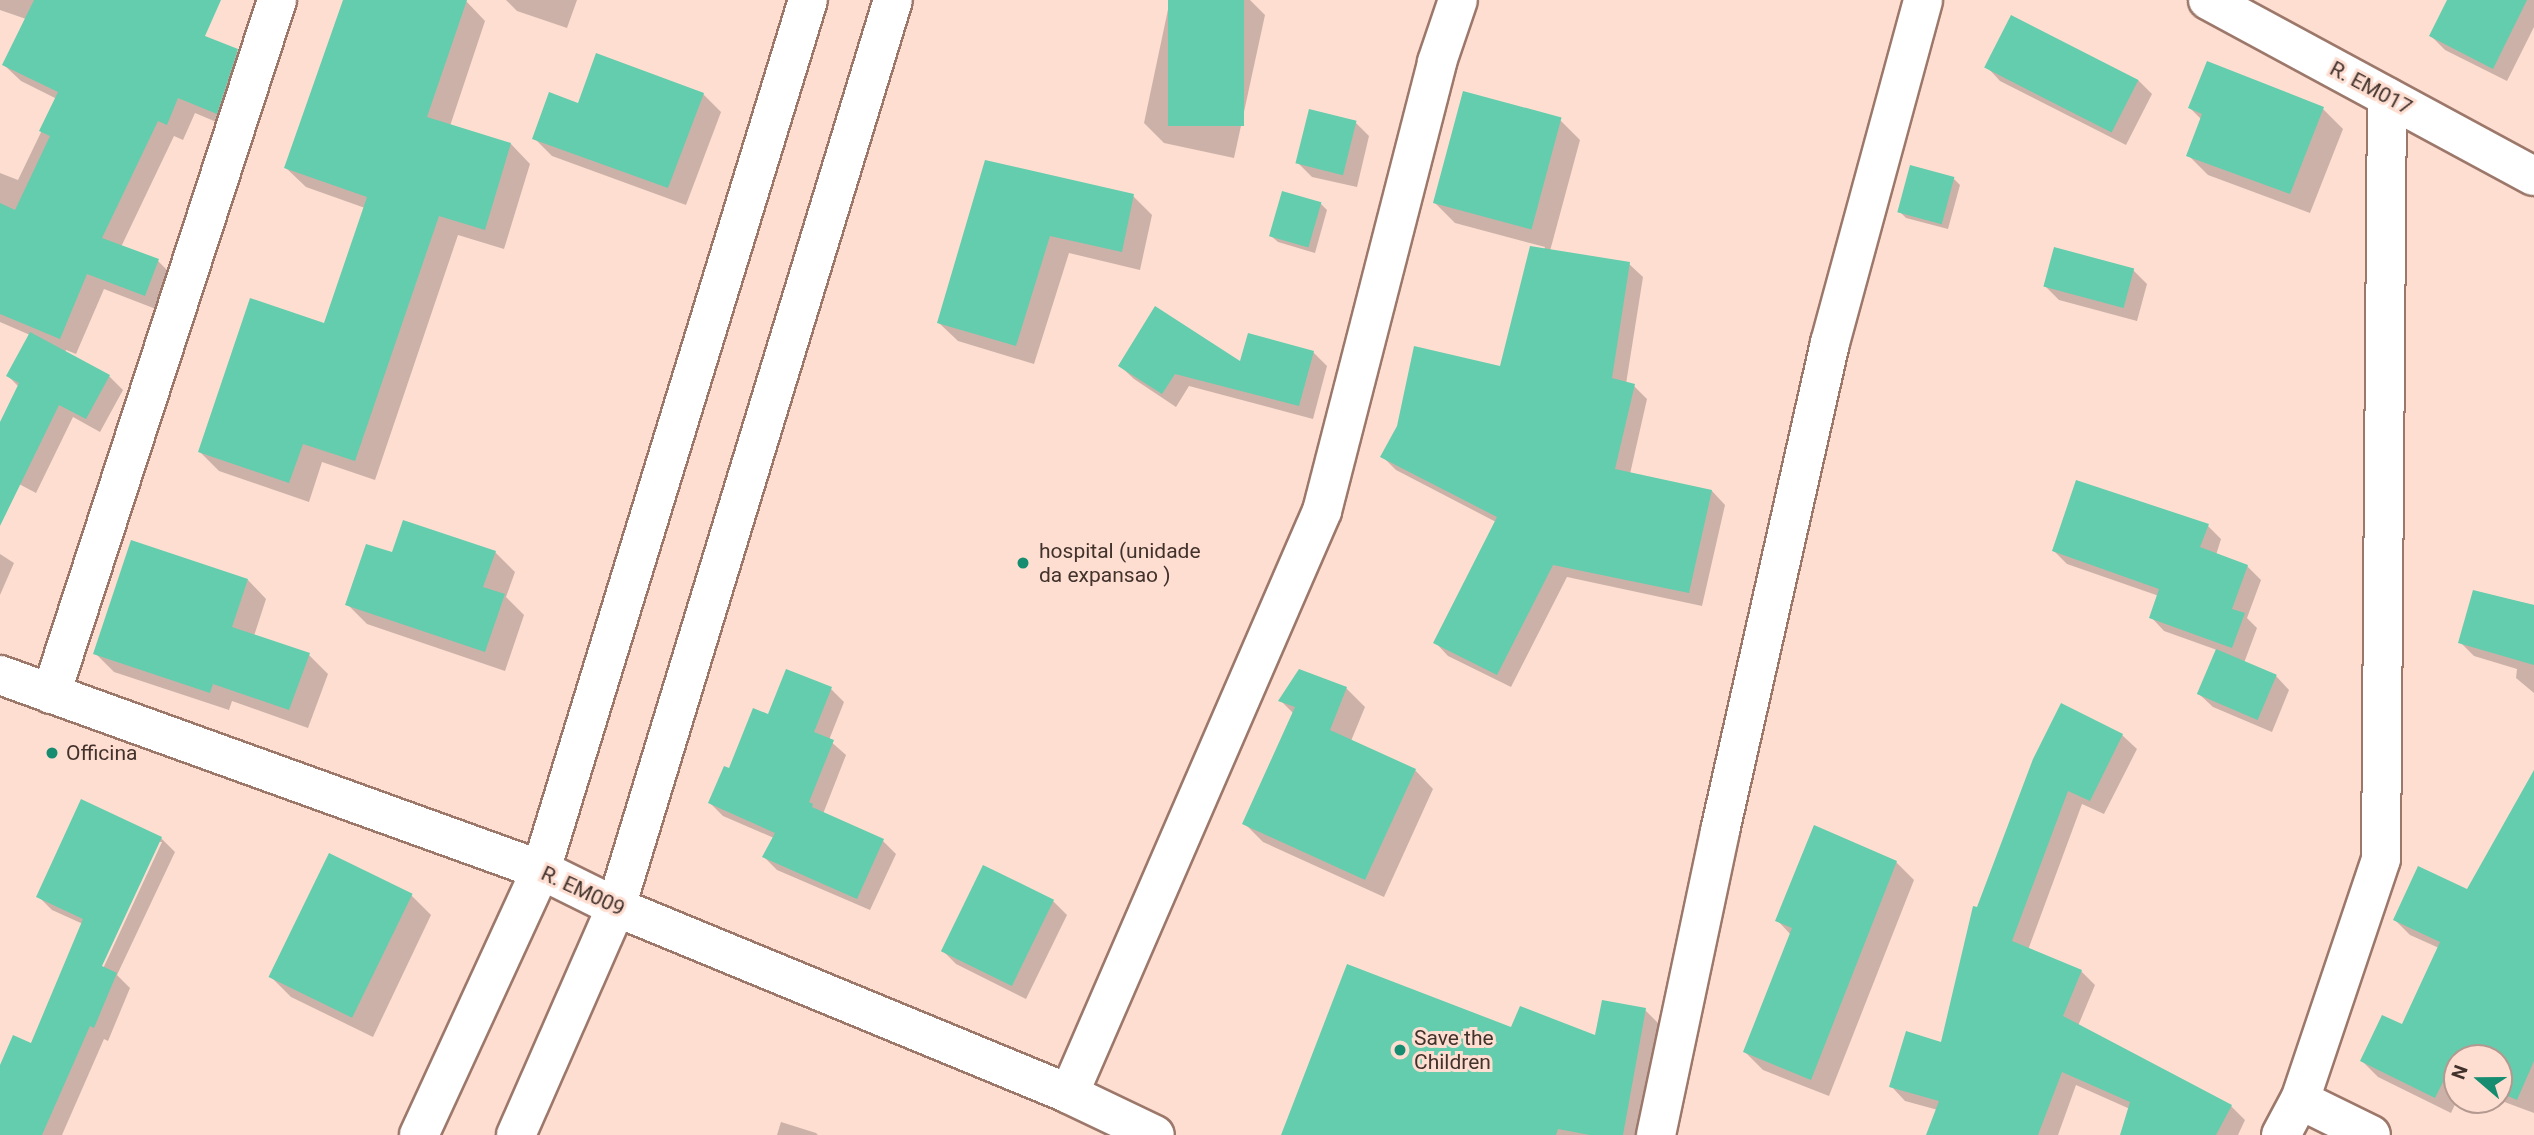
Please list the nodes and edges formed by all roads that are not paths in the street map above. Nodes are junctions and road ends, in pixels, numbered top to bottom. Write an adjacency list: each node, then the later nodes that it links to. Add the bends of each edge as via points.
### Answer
1 (278, 0): 10 (street)
2 (808, 0): 11 (street)
3 (893, 0): 12 (street)
4 (1458, 0): 13 (street, via 1437,62 1322,511)
5 (1923, 0): 18 (street, via 1830,343)
6 (2208, 0): 7 (street, R. EM017)
7 (2388, 97): 8 (street, R. EM017); 14 (street, via 2381,859)
8 (2534, 176)
9 (0, 675): 10 (street, R. EM009)
10 (51, 694): 11 (street, R. EM009)
11 (541, 870): 12 (street, R. EM009); 15 (street)
12 (616, 907): 13 (street, R. EM009); 16 (street)
13 (1069, 1094): 17 (street, R. EM009)
14 (2300, 1100): 19 (street); 20 (street)
15 (419, 1135)
16 (516, 1135)
17 (1155, 1135)
18 (1656, 1135)
19 (2281, 1135)
20 (2371, 1135)

